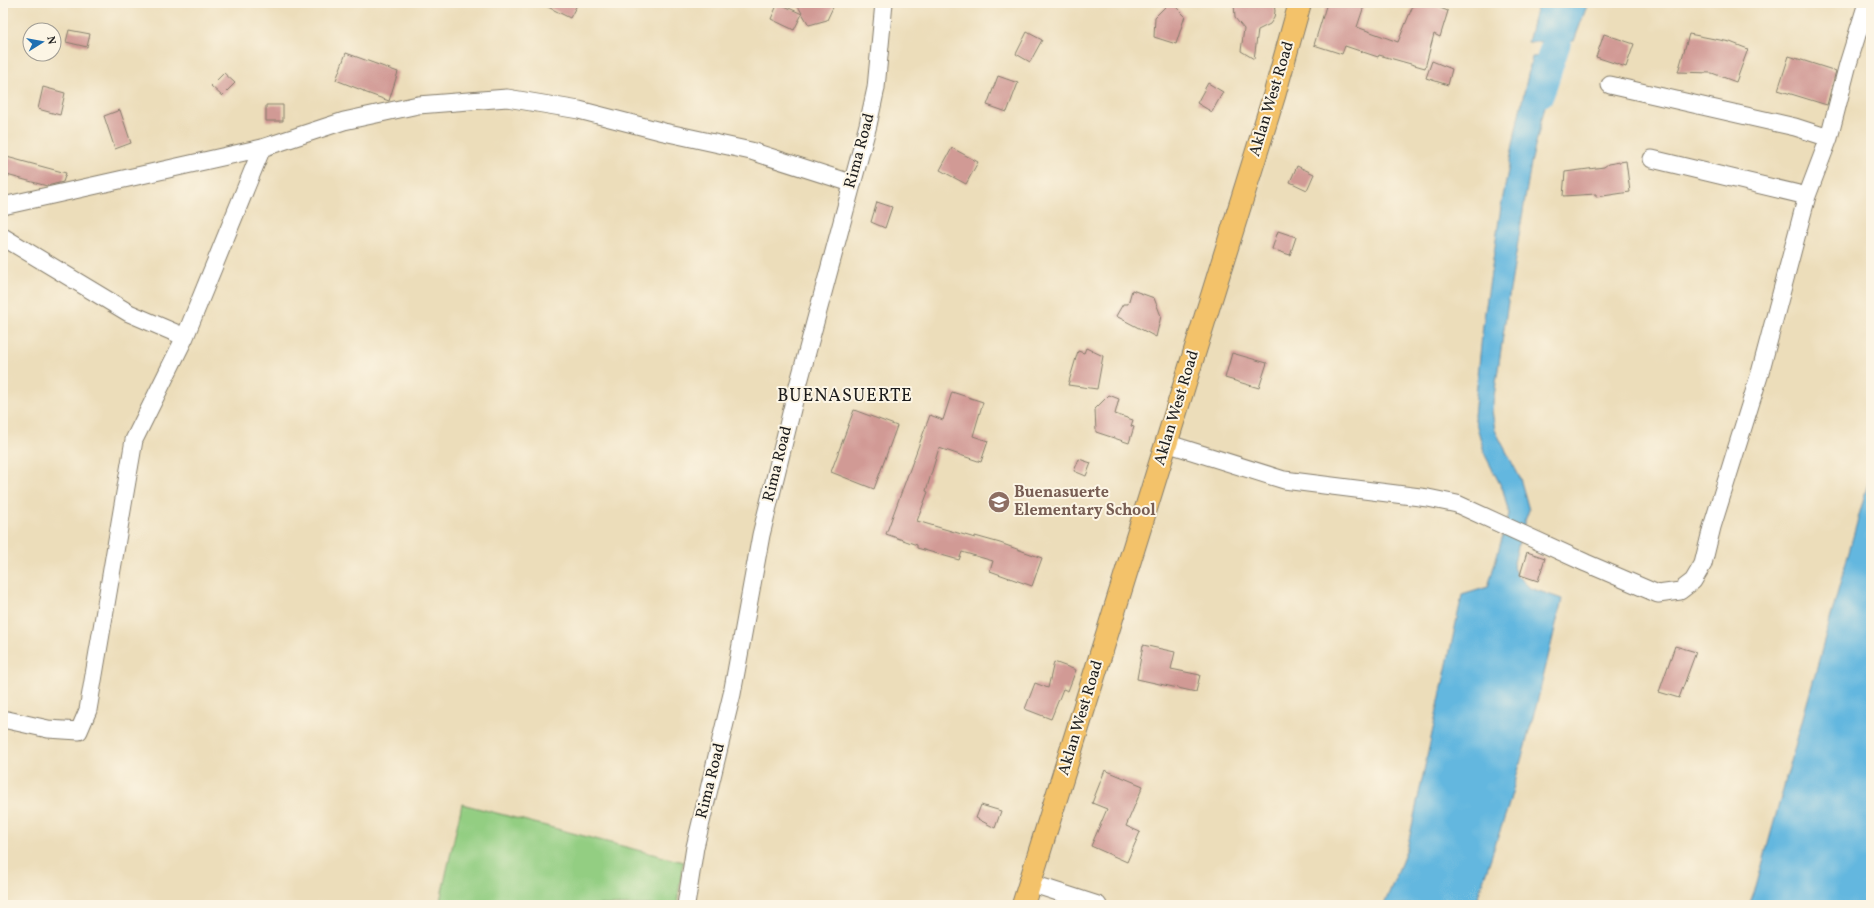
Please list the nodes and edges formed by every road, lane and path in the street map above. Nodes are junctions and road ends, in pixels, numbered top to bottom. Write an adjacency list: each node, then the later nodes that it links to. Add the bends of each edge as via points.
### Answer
1 (884, 3): 8 (street, Rima Road, via 876,88)
2 (1300, 3): 13 (main road, Aklan West Road, via 1272,104)
3 (1867, 3): 5 (street)
4 (1610, 85): 5 (street, via 1795,127)
5 (1829, 138): 9 (street)
6 (262, 148): 8 (street, via 344,121 418,105 507,98 578,110 751,151); 10 (street); 12 (street)
7 (1652, 159): 9 (street)
8 (851, 183): 16 (street, Rima Road, via 761,535 732,694 695,847)
9 (1807, 196): 13 (street, via 1760,373 1703,564 1693,581 1680,591 1658,594 1586,564 1457,504 1284,480)
10 (3, 206)
11 (3, 237): 12 (street, via 129,313)
12 (185, 338): 14 (street, via 134,440 88,710 79,731 48,729)
13 (1166, 443): 15 (main road, Aklan West Road)
14 (3, 719)
15 (1030, 883): 17 (main road, Aklan West Road); 18 (street)
16 (686, 905)
17 (1023, 905)
18 (1098, 905)

